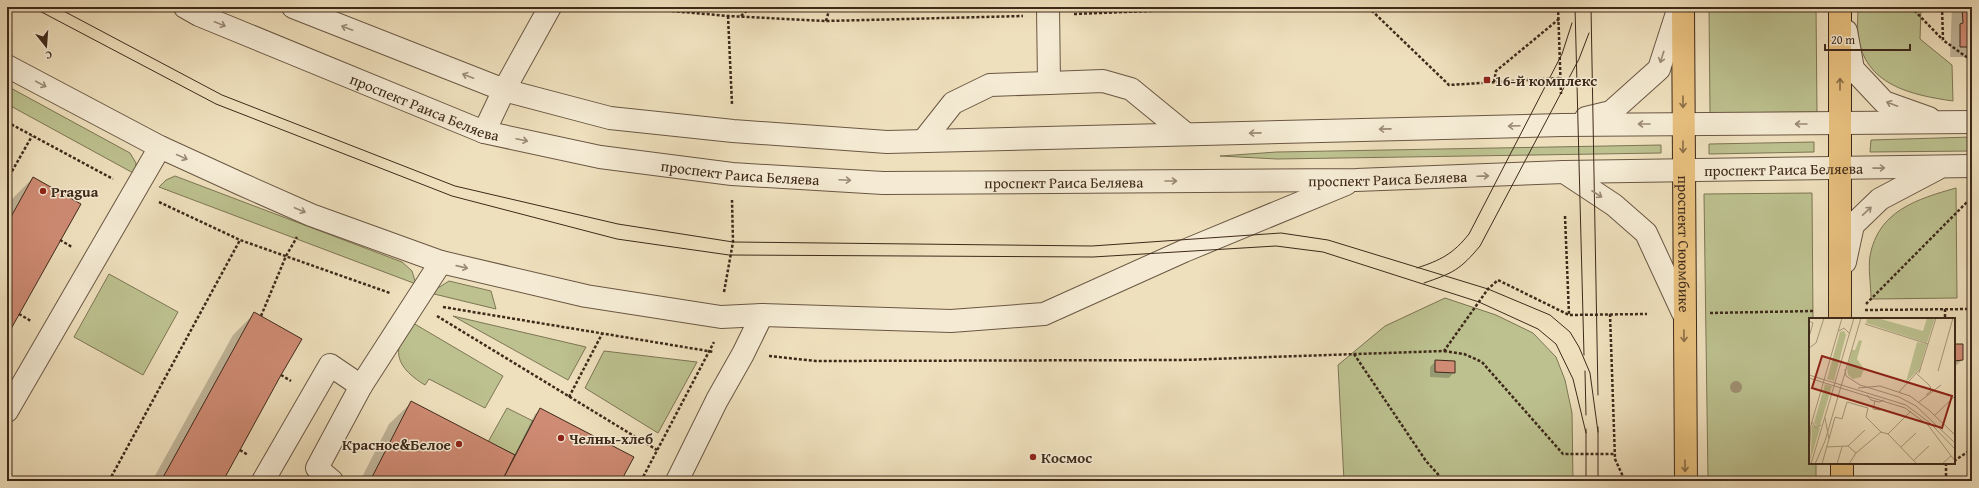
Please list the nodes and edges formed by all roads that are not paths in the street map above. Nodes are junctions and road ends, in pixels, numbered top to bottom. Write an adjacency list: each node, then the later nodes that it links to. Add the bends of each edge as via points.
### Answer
1 (185, 7): 16 (street, проспект Раиса Беляева, one-way to 16)
2 (293, 7): 10 (street, one-way to 2)
3 (550, 7): 10 (street)
4 (1679, 7): 15 (street, one-way to 15, via 1659,69 1611,112)
5 (1682, 7): 14 (main road, проспект Сююмбике, one-way to 14)
6 (1840, 7): 12 (main road, one-way to 6); 13 (street, one-way to 6, via 1884,102 1852,69)
7 (1048, 11): 9 (street)
8 (7, 66): 19 (street, one-way to 19)
9 (1049, 83): 17 (street, via 1103,81 1131,89); 18 (street, via 990,85 953,103)
10 (504, 90): 16 (street); 18 (street, via 610,118 888,142)
11 (1972, 122): 13 (street)
12 (1840, 123): 13 (street); 14 (street, one-way to 14); 22 (main road)
13 (1941, 123)
14 (1684, 124): 15 (street, one-way to 15); 23 (main road, проспект Сююмбике, one-way to 23)
15 (1562, 125): 17 (street, one-way to 17)
16 (484, 132): 25 (street, проспект Раиса Беляева, one-way to 25, via 600,157 732,174 875,182)
17 (1186, 134): 18 (street)
18 (923, 141)
19 (160, 147): 26 (street, one-way to 26, via 311,215); 32 (street)
20 (1972, 166): 21 (street, проспект Раиса Беляева)
21 (1941, 167): 22 (street, проспект Раиса Беляева, one-way to 21); 27 (street, one-way to 21, via 1853,225 1880,199)
22 (1840, 168): 23 (street, проспект Раиса Беляева); 27 (main road)
23 (1683, 171): 24 (street, проспект Раиса Беляева); 28 (main road, проспект Сююмбике)
24 (1564, 172): 25 (street, проспект Раиса Беляева, one-way to 24); 28 (street, one-way to 28, via 1614,205 1646,233)
25 (1356, 180): 29 (street, via 1184,251 1044,314 950,321)
26 (441, 262): 29 (street, one-way to 29, via 586,296 721,316); 31 (street)
27 (1841, 285): 30 (main road)
28 (1683, 313): 37 (main road, проспект Сююмбике, one-way to 37)
29 (762, 315): 36 (street)
30 (1840, 318)
31 (361, 386): 34 (street, via 330,365); 35 (street, via 317,468)
32 (7, 410)
33 (1842, 464): 38 (main road)
34 (263, 481)
35 (332, 481)
36 (677, 481)
37 (1686, 481)
38 (1842, 481)

